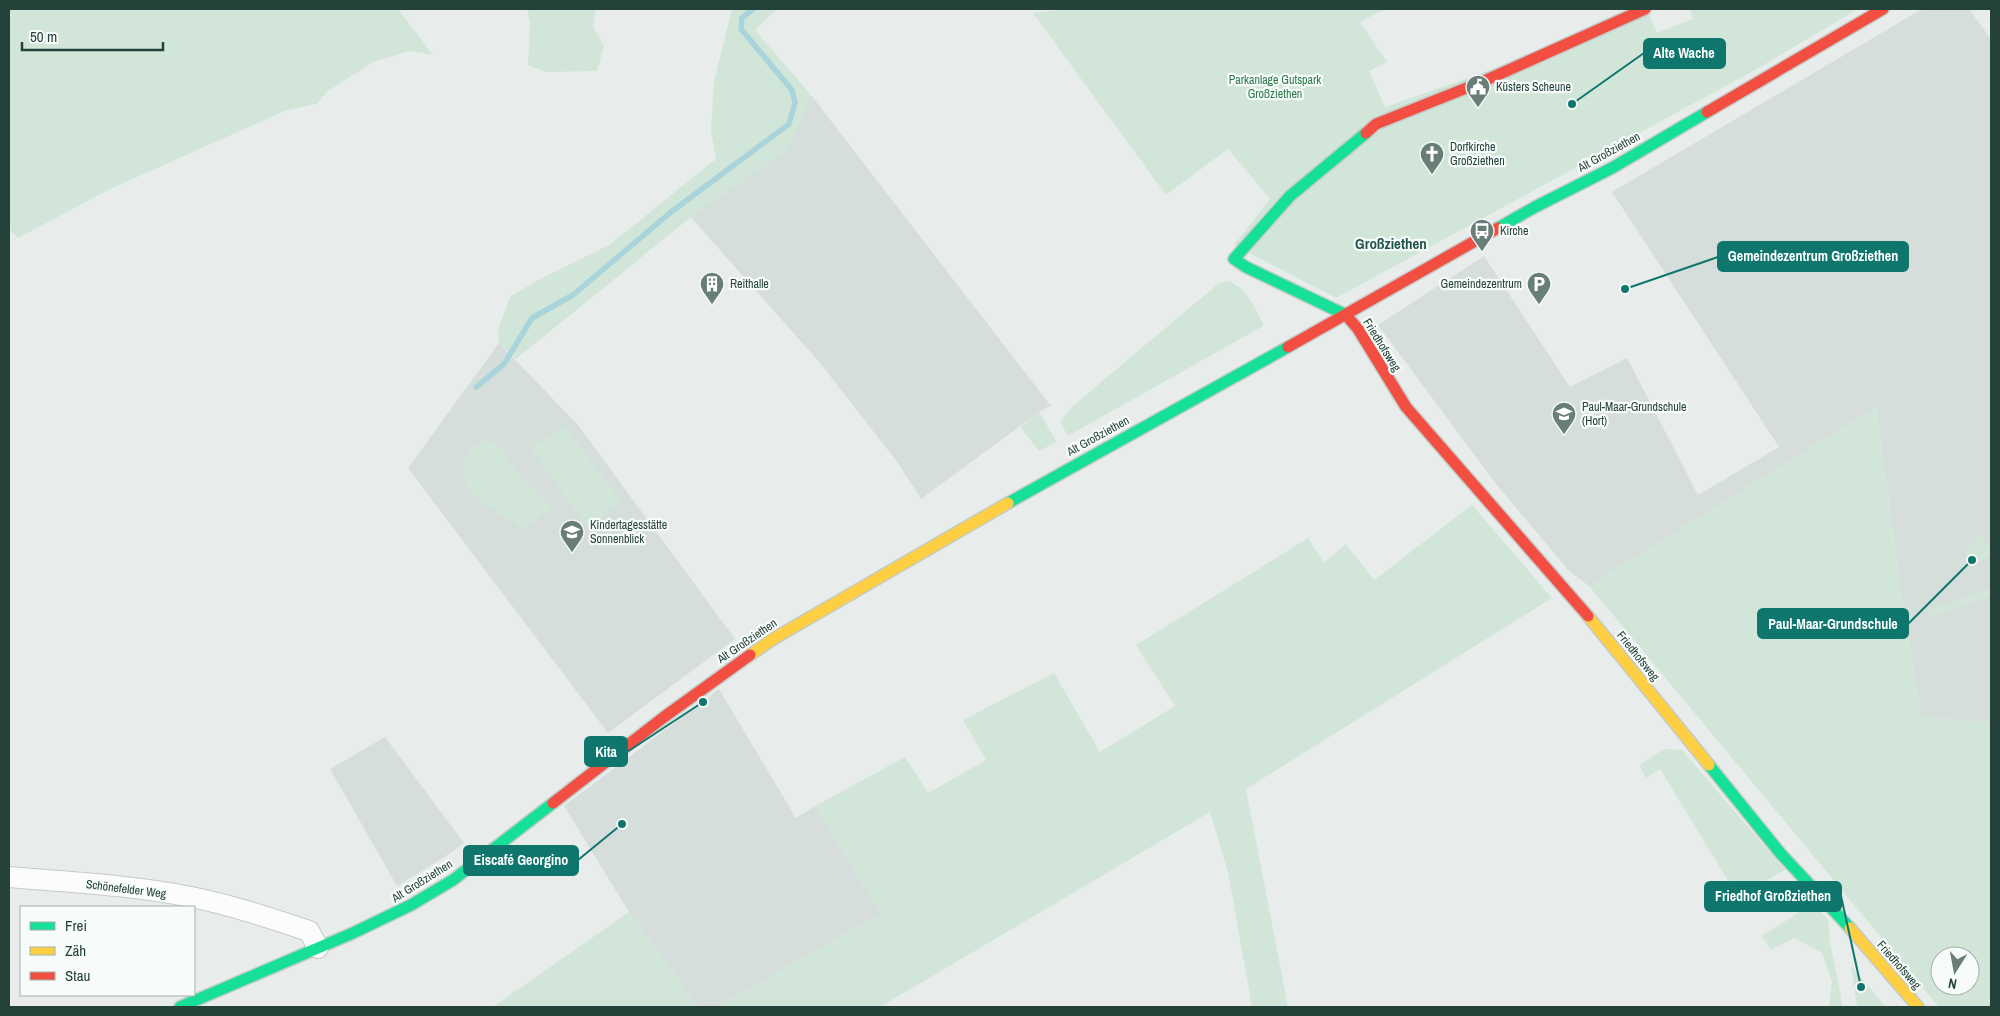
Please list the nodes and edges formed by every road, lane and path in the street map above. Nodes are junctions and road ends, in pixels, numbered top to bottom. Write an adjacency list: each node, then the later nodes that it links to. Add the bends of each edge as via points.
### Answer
1 (1645, 9): 3 (street, via 1484,81 1376,124 1290,196 1234,259)
2 (1883, 9): 3 (street, Alt Großziethen, via 1612,168)
3 (1346, 315): 5 (street, Alt Großziethen, via 1075,464 773,639 664,717 453,880 405,909); 7 (street, Friedhofsweg, via 1406,407 1607,638 1781,854)
4 (9, 877): 5 (street, Schönefelder Weg, via 97,884 191,897 308,931)
5 (318, 948): 6 (street, Alt Großziethen)
6 (180, 1007)
7 (1918, 1007)

